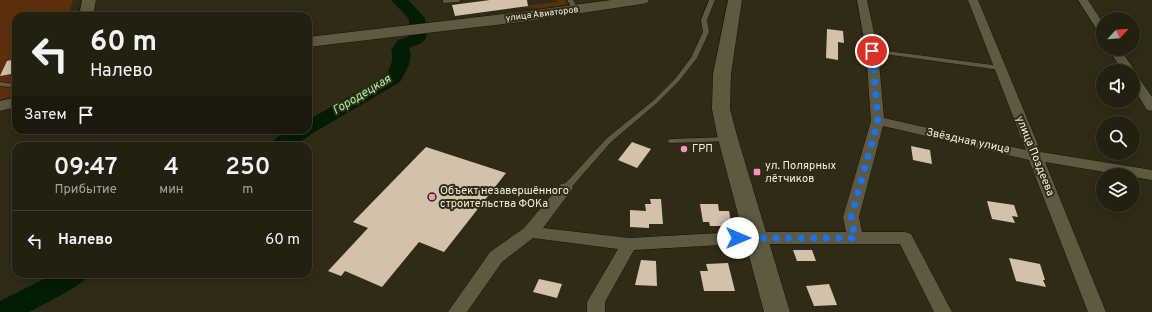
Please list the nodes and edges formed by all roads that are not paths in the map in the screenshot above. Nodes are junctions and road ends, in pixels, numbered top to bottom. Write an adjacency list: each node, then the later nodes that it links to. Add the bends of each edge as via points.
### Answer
1 (89, 0): 9 (street)
2 (642, 0): 8 (street, улица Авиаторов)
3 (712, 0): 25 (lane, via 704,20 706,32 694,58 677,80 609,140)
4 (735, 0): 21 (street, via 722,74 721,110)
5 (862, 0): 12 (street)
6 (973, 0): 13 (street, улица Поздеева)
7 (1083, 0): 10 (street)
8 (573, 5): 11 (street, улица Авиаторов, via 442,26)
9 (87, 12)
10 (1096, 20)
11 (312, 42)
12 (872, 51): 13 (lane); 20 (street)
13 (1000, 68): 23 (street, улица Поздеева)
14 (0, 84): 15 (lane)
15 (12, 86)
16 (1140, 89): 19 (street)
17 (12, 103): 18 (street)
18 (0, 106)
19 (1152, 107)
20 (878, 121): 23 (street, Звёздная улица); 28 (street, via 851,217)
21 (728, 139): 22 (lane); 27 (street)
22 (670, 142)
23 (1034, 156): 24 (street, Звёздная улица); 34 (street, улица Поздеева)
24 (1152, 176)
25 (566, 188): 26 (street)
26 (530, 232): 29 (street); 30 (street, via 496,257)
27 (756, 238): 28 (street); 29 (street); 32 (street)
28 (855, 238): 33 (street, via 904,238)
29 (630, 244): 31 (street, via 596,302)
30 (458, 312)
31 (596, 312)
32 (777, 312)
33 (943, 312)
34 (1097, 312)

